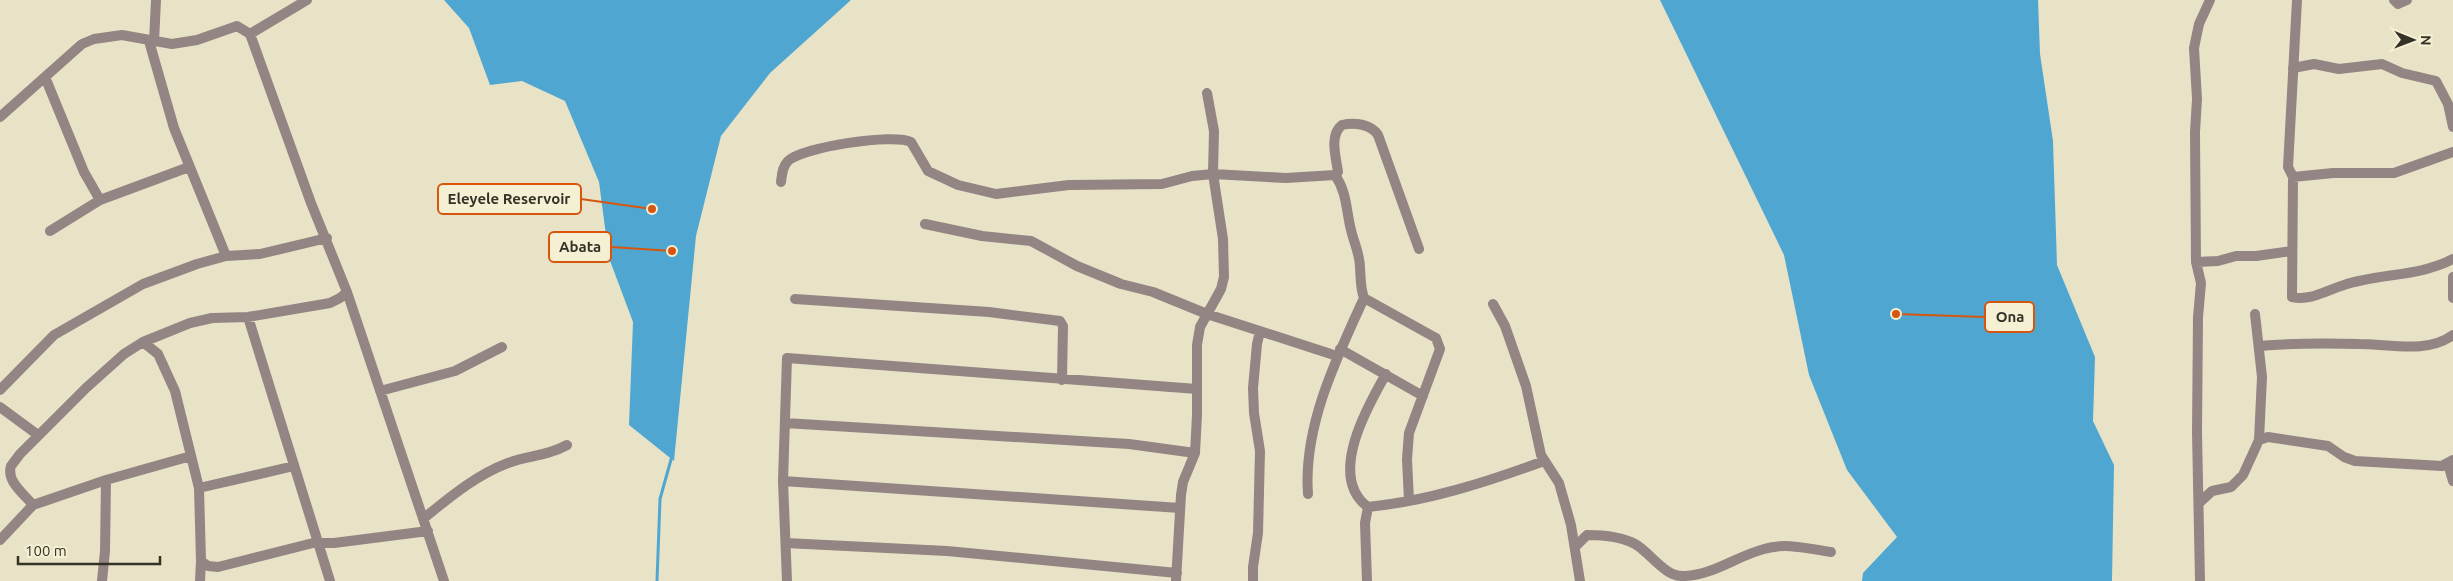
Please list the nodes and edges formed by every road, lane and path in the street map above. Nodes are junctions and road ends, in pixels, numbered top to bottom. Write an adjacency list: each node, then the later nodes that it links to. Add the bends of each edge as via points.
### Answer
1 (156, 0): 8 (street)
2 (308, 0): 7 (street)
3 (2210, 0): 28 (street, via 2199,24 2194,48 2197,99)
4 (2297, 0): 9 (street)
5 (2394, 0): 6 (street, via 2398,4)
6 (2407, 0)
7 (250, 34): 8 (street, via 237,26 178,43); 23 (street, via 311,203)
8 (151, 42): 10 (street, via 141,37 122,35 94,39 82,44); 15 (street, via 162,90)
9 (2294, 68): 13 (street, via 2314,64 2339,69 2382,64 2402,73 2436,81 2448,104); 18 (street, via 2288,168)
10 (45, 77): 12 (street); 20 (street, via 84,172)
11 (1207, 93): 16 (street, via 1214,131)
12 (0, 117)
13 (2453, 127)
14 (2453, 152): 18 (street, via 2394,173)
15 (189, 167): 20 (street); 26 (street)
16 (1213, 174): 17 (street, via 1286,178); 19 (street, via 1162,184 1069,185 996,194 972,190 940,178 923,166 911,142 897,138 835,145 798,154 782,170); 36 (street, via 1225,262 1221,289)
17 (1335, 175): 24 (street, via 1338,172 1336,131 1346,124 1374,128); 32 (street, via 1345,195)
18 (2293, 177): 25 (street)
19 (781, 182)
20 (100, 200): 22 (street)
21 (925, 224): 36 (street, via 982,236 1031,241 1095,274 1153,292)
22 (50, 231)
23 (327, 238): 26 (street, via 260,254); 31 (street)
24 (1419, 249)
25 (2292, 251): 27 (street, via 2292,297 2306,300 2326,290 2373,276 2422,271); 28 (street)
26 (226, 256): 48 (street, via 154,279 64,328 40,347)
27 (2453, 259): 29 (street)
28 (2196, 262): 67 (street, via 2201,283 2198,317)
29 (2453, 268)
30 (2453, 277): 33 (street)
31 (347, 292): 38 (street, via 330,303); 49 (street)
32 (1364, 298): 44 (street); 50 (street, via 1436,338 1440,349)
33 (2453, 298)
34 (795, 299): 46 (street, via 989,312 1060,321 1063,326)
35 (1493, 304): 58 (street, via 1505,326 1526,386)
36 (1207, 314): 39 (street); 47 (street, via 1200,326 1197,345)
37 (2255, 314): 42 (street)
38 (248, 316): 41 (street, via 190,323); 60 (street)
39 (1260, 331): 44 (street); 85 (street, via 1253,388 1260,451)
40 (2453, 335): 42 (street, via 2444,342 2421,346)
41 (143, 342): 53 (street, via 124,354); 57 (street, via 158,354 165,365)
42 (2260, 346): 54 (street)
43 (502, 347): 49 (street, via 455,371)
44 (1339, 353): 45 (street); 65 (street, via 1307,458)
45 (1386, 374): 50 (street); 69 (street, via 1368,404 1351,454 1354,492)
46 (1062, 380): 47 (street); 52 (street, via 787,358)
47 (1197, 389): 56 (street)
48 (0, 390)
49 (380, 391): 71 (street)
50 (1422, 396): 66 (street, via 1409,433)
51 (0, 407): 53 (street)
52 (785, 423): 56 (street, via 1129,444); 62 (street)
53 (38, 435): 68 (street, via 9,472 10,478)
54 (2259, 440): 59 (street, via 2268,437 2328,446 2344,458 2355,461 2433,466); 67 (street, via 2243,475 2231,487 2212,490)
55 (567, 445): 71 (street, via 549,454 509,462 465,484)
56 (1195, 453): 70 (street, via 1183,482)
57 (191, 456): 61 (street); 64 (street)
58 (1544, 461): 66 (street); 76 (street, via 1559,483)
59 (2451, 462): 63 (street)
60 (294, 466): 64 (street); 74 (street)
61 (106, 480): 68 (street); 80 (street)
62 (783, 480): 70 (street); 75 (street)
63 (2453, 481)
64 (200, 488): 78 (street)
65 (1308, 494)
66 (1409, 501): 69 (street)
67 (2199, 503): 88 (street)
68 (33, 504): 73 (street)
69 (1368, 507): 86 (street, via 1365,523)
70 (1180, 508): 79 (street)
71 (424, 518): 72 (street)
72 (428, 531): 74 (street); 83 (street)
73 (0, 540)
74 (319, 543): 78 (street, via 218,566 208,566); 82 (street)
75 (786, 543): 79 (street, via 965,552); 84 (street)
76 (1576, 546): 77 (street, via 1586,535 1634,543 1669,572 1684,576 1784,545); 87 (street)
77 (1831, 552)
78 (202, 561): 81 (street)
79 (1176, 577)
80 (102, 581)
81 (200, 581)
82 (330, 581)
83 (444, 581)
84 (787, 581)
85 (1253, 581)
86 (1367, 581)
87 (1580, 581)
88 (2200, 581)

